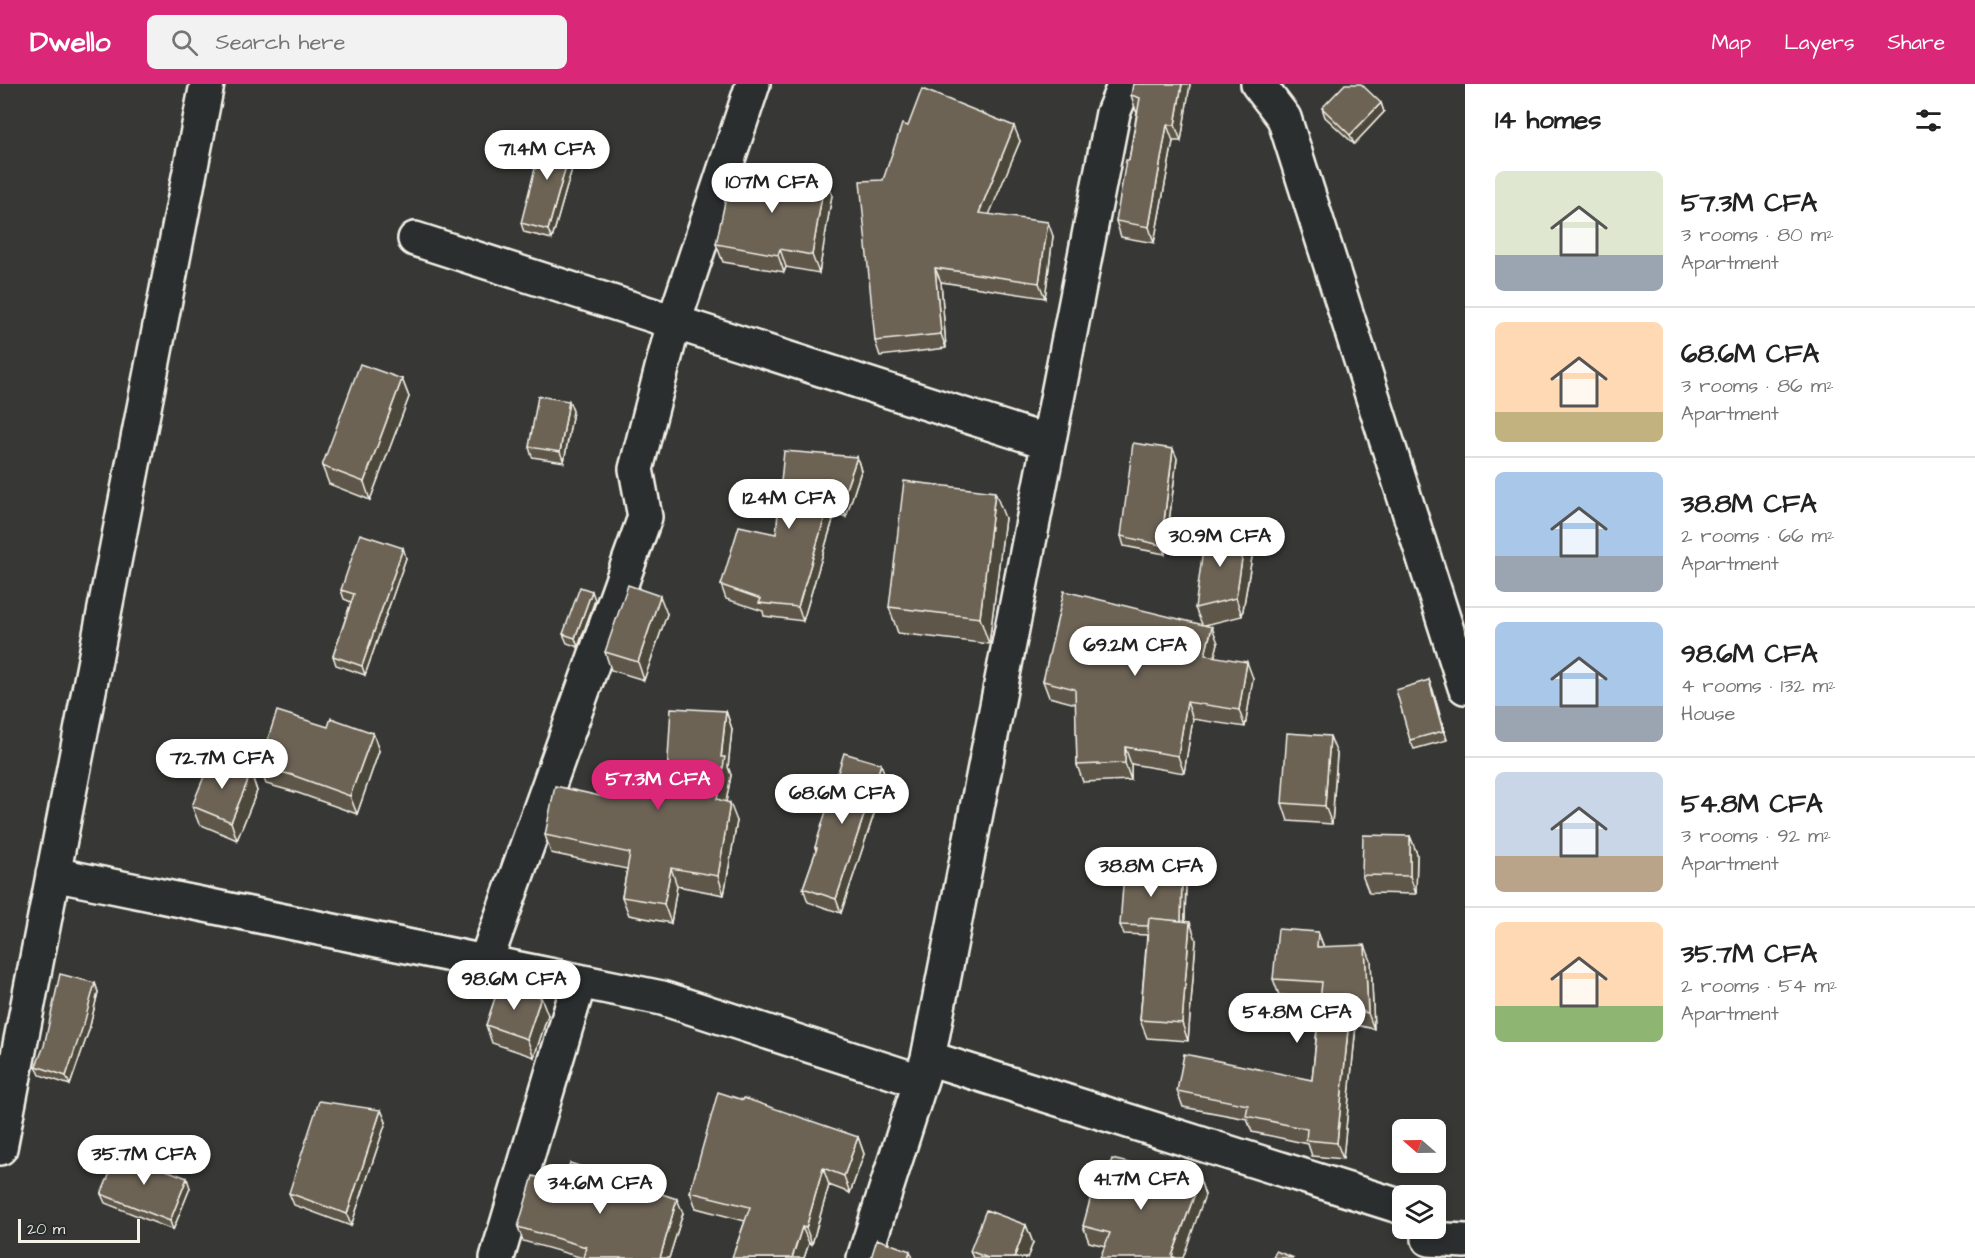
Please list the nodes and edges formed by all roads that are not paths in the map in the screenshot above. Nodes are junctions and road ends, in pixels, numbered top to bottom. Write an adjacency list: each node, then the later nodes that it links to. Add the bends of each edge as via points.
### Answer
1 (207, 84): 9 (street)
2 (753, 84): 6 (street)
3 (1125, 84): 7 (street, via 1113,113)
4 (1258, 84): 8 (street, via 1284,118)
5 (415, 239): 6 (street)
6 (674, 322): 7 (street); 10 (street, via 636,469 645,518)
7 (1048, 442): 13 (street)
8 (1465, 687)
9 (53, 874): 10 (street); 12 (street)
10 (485, 963): 11 (street)
11 (579, 983): 13 (street, via 662,998); 18 (street)
12 (9, 1052): 14 (street)
13 (924, 1070): 15 (street); 19 (street)
14 (0, 1148)
15 (1392, 1204)
16 (1446, 1236): 17 (street)
17 (1465, 1241)
18 (497, 1258)
19 (864, 1258)

